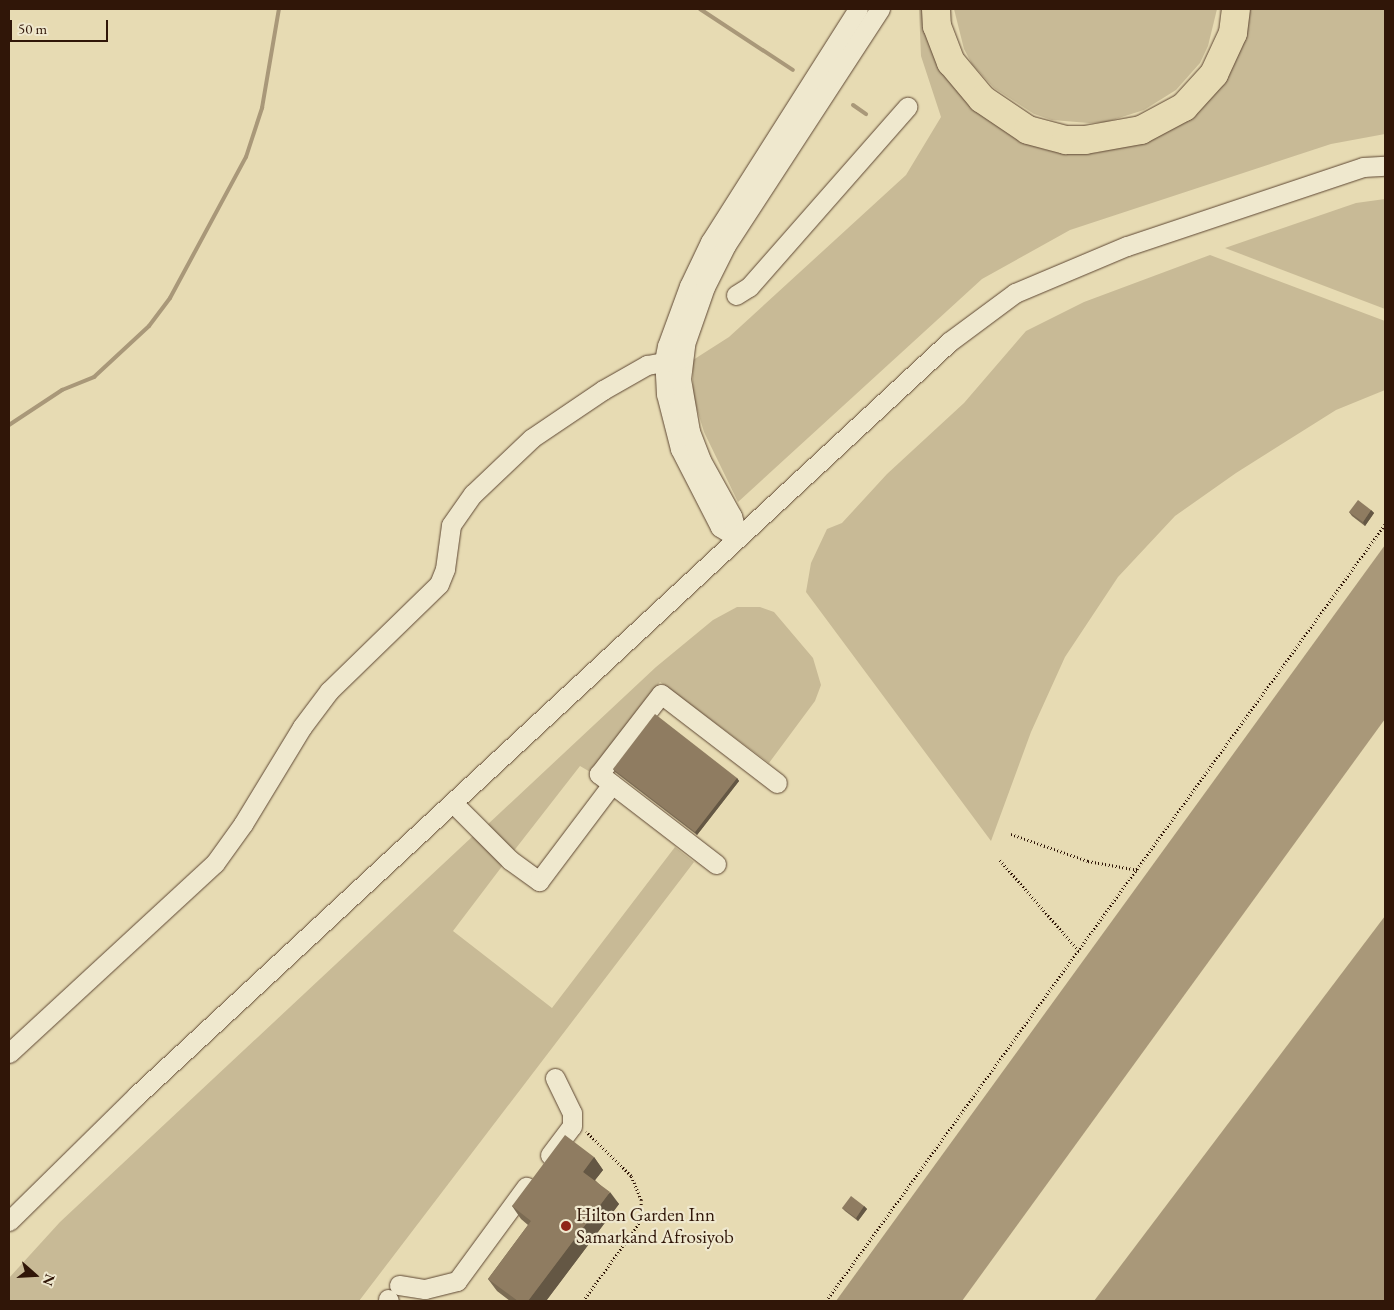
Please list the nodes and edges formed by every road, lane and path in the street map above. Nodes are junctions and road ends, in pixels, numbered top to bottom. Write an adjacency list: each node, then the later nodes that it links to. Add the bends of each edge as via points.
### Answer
1 (858, 9): 8 (street, via 710,242 677,316)
2 (880, 9): 8 (street, via 718,259)
3 (936, 9): 4 (highway, via 937,26 951,62 982,100 1028,130 1066,140 1085,140 1141,130 1184,107 1214,74 1233,33)
4 (1236, 9)
5 (907, 107): 7 (street, via 749,287)
6 (1385, 166): 10 (street, via 1363,167 1137,243 1015,293 949,342)
7 (736, 295)
8 (673, 360): 10 (street, via 693,441 732,516); 19 (street, via 647,365 625,376 532,438 473,494 451,525 445,569 439,584 329,691 302,727 215,864)
9 (1385, 524): 17 (path)
10 (738, 538): 13 (street)
11 (778, 783): 12 (street, via 661,694 599,774)
12 (612, 784): 13 (street, via 539,881 510,860); 16 (street)
13 (453, 803): 22 (street, via 136,1096)
14 (1011, 834): 17 (path, via 1088,861)
15 (1000, 860): 18 (path)
16 (716, 864)
17 (1138, 870): 18 (path)
18 (1079, 951): 25 (path)
19 (9, 1053)
20 (555, 1078): 21 (street, via 572,1113)
21 (572, 1121): 23 (street, via 572,1126 457,1281); 24 (path, via 631,1176 641,1200 640,1222)
22 (9, 1221)
23 (392, 1295)
24 (584, 1301)
25 (826, 1301)

